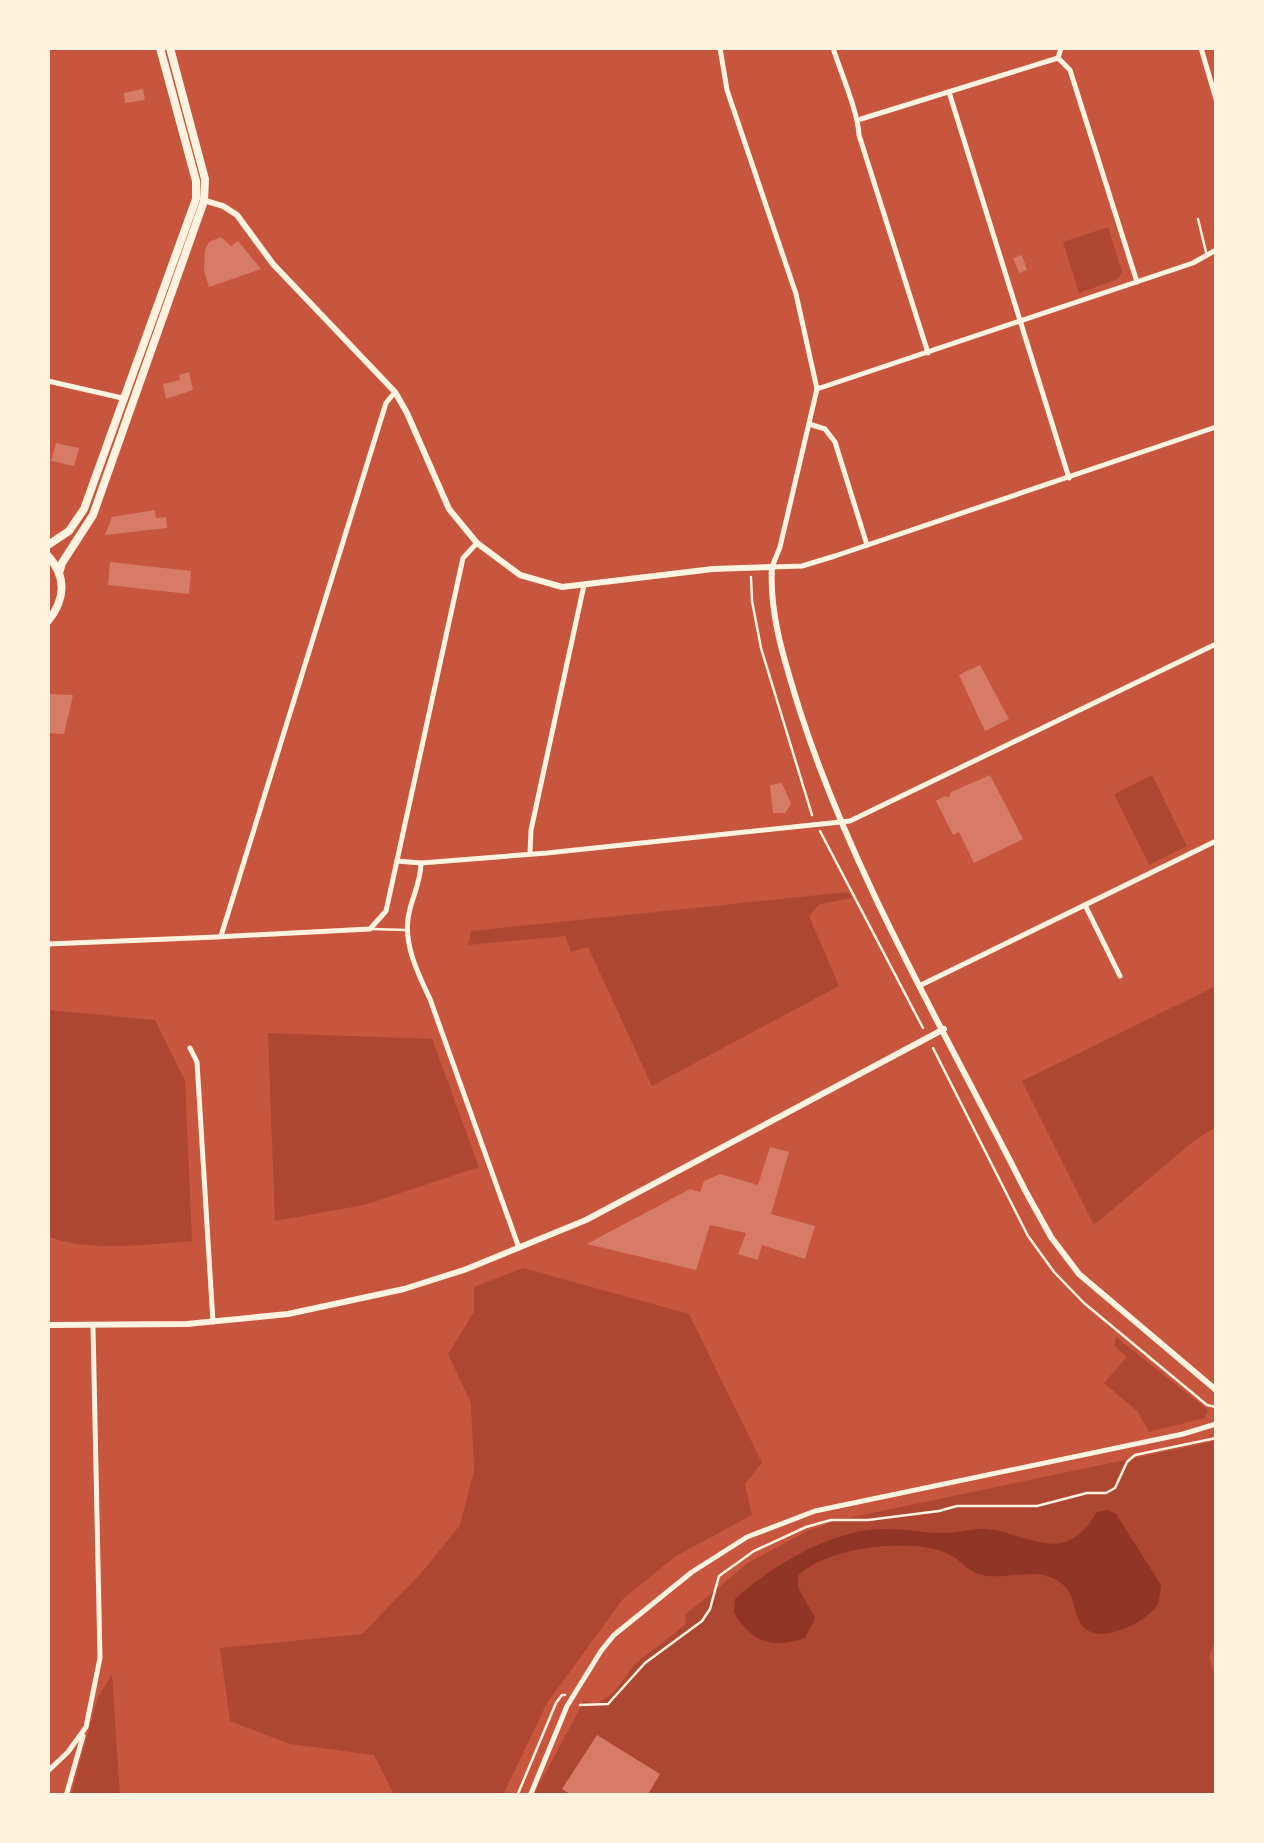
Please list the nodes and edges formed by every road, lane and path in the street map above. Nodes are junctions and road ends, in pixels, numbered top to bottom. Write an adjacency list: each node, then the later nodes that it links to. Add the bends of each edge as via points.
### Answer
1 (160, 48): 11 (main road)
2 (170, 48): 11 (main road, via 205,179)
3 (720, 48): 19 (street, via 726,90 796,294)
4 (832, 48): 10 (street)
5 (1060, 48): 7 (street)
6 (1201, 48): 9 (street)
7 (1058, 58): 8 (street); 15 (street, via 1070,70)
8 (949, 92): 10 (street); 16 (street)
9 (1216, 100)
10 (860, 120): 17 (street, via 859,135)
11 (200, 200): 20 (street, via 237,215 273,264); 21 (main road)
12 (1198, 220): 14 (lane)
13 (1216, 250): 14 (street)
14 (1208, 257): 15 (street)
15 (1137, 282): 16 (street)
16 (1021, 322): 17 (street); 24 (street)
17 (928, 354): 19 (street)
18 (48, 381): 21 (street)
19 (817, 389): 22 (street)
20 (395, 392): 25 (street, via 449,509); 42 (street, via 386,403)
21 (129, 400): 27 (main road, via 84,509); 30 (main road, via 92,515)
22 (809, 424): 26 (street, via 835,442); 29 (street)
23 (1216, 427): 24 (street)
24 (1069, 478): 26 (street)
25 (476, 542): 31 (street, via 535,581); 37 (street, via 463,558)
26 (867, 545): 29 (street, via 802,566)
27 (48, 546)
28 (48, 556): 30 (main road)
29 (772, 567): 31 (street); 34 (street, via 784,662)
30 (60, 572): 32 (main road, via 61,598)
31 (584, 585): 36 (street)
32 (48, 621)
33 (1216, 644): 34 (street)
34 (841, 823): 36 (street); 45 (street)
35 (1216, 841): 39 (street)
36 (530, 853): 38 (street)
37 (397, 862): 38 (street); 40 (street, via 386,911)
38 (421, 863): 41 (street)
39 (1085, 905): 44 (street); 45 (street)
40 (370, 929): 41 (lane); 42 (street)
41 (406, 930): 48 (street)
42 (221, 936): 43 (street)
43 (48, 944)
44 (1120, 976)
45 (922, 986): 46 (street)
46 (944, 1029): 48 (street); 52 (street, via 1064,1256)
47 (190, 1048): 49 (street, via 197,1062)
48 (520, 1249): 49 (street, via 373,1296)
49 (213, 1322): 51 (street)
50 (48, 1325): 51 (street)
51 (93, 1327): 56 (street, via 100,1658)
52 (1216, 1390)
53 (1216, 1424): 55 (street, via 814,1511 771,1526 692,1572 614,1635)
54 (1216, 1438): 55 (path, via 1135,1455 1106,1493 1037,1506 957,1506 806,1527 724,1570 702,1622 645,1662 608,1704)
55 (571, 1700): 59 (path, via 562,1694 556,1703); 60 (street)
56 (86, 1727): 57 (street); 58 (street)
57 (48, 1771)
58 (66, 1796)
59 (518, 1796)
60 (530, 1796)

